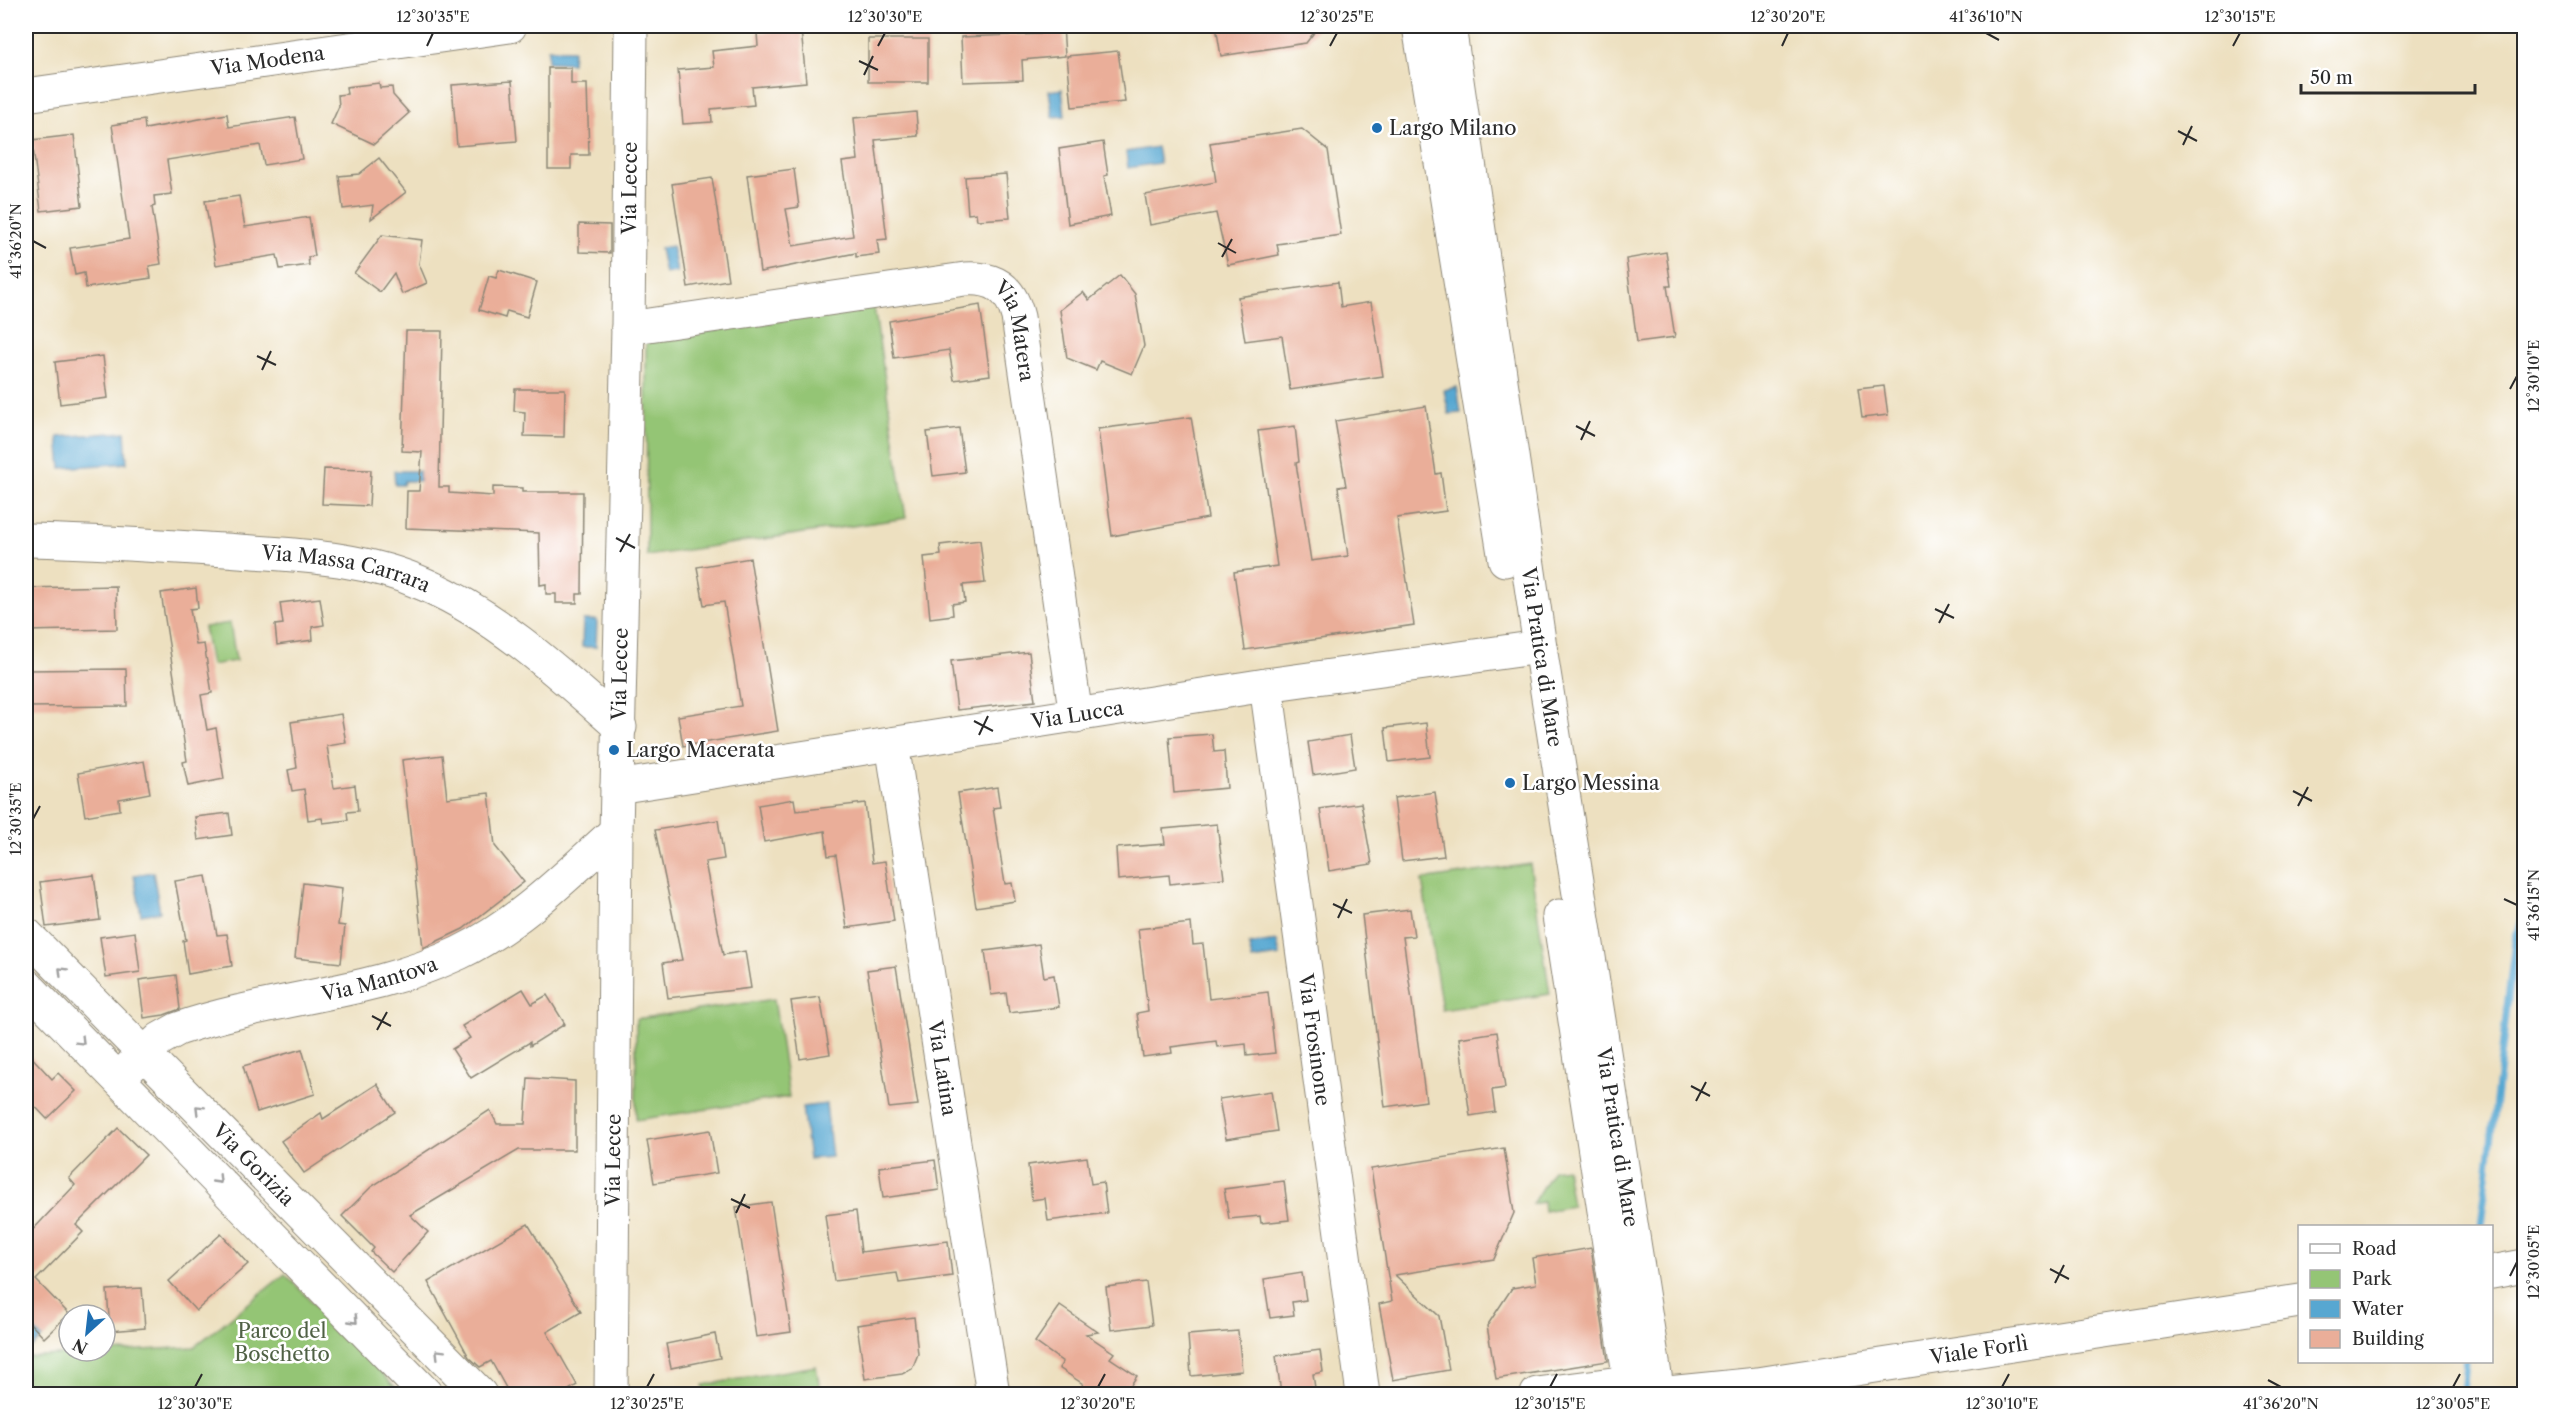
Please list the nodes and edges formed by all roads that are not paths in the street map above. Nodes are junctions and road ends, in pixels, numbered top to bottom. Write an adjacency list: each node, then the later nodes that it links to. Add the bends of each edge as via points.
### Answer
1 (510, 26): 5 (street, Via Modena)
2 (631, 26): 6 (street, Via Lecce)
3 (1419, 26): 8 (street)
4 (1449, 26): 8 (street, Via Pratica di Mare)
5 (26, 95)
6 (628, 328): 10 (street, Via Matera, via 964,279 983,279 1001,285 1012,299 1018,317); 11 (street, Via Lecce)
7 (26, 540): 11 (street, Via Massa Carrara, via 262,553 350,561 384,569 434,589 494,624)
8 (1530, 648): 9 (street, Via Lucca); 23 (street, Via Pratica di Mare)
9 (1266, 685): 10 (street, Via Lucca); 28 (street, Via Frosinone)
10 (1076, 716): 12 (street, Via Lucca)
11 (620, 727): 13 (street, Via Lecce)
12 (892, 744): 13 (street, Via Lucca); 27 (street, Via Latina)
13 (617, 787): 14 (street, Via Lecce)
14 (616, 831): 18 (street, Via Mantova, via 531,906 459,953 388,978 185,1026); 26 (street, Via Lecce)
15 (1546, 834): 23 (street)
16 (26, 934): 18 (street, Via Gorizia, one-way to 16)
17 (26, 985): 19 (street, Via Gorizia, one-way to 19)
18 (144, 1054): 19 (street, Via Mantova); 25 (street, Via Gorizia, one-way to 18)
19 (118, 1078): 24 (street, Via Gorizia, one-way to 24)
20 (2524, 1266): 21 (street)
21 (2493, 1272)
22 (2298, 1301): 23 (street, Viale Forlì, via 1758,1384)
23 (1650, 1387): 29 (street)
24 (426, 1395)
25 (480, 1395)
26 (611, 1395)
27 (993, 1395)
28 (1363, 1395)
29 (1537, 1395)

